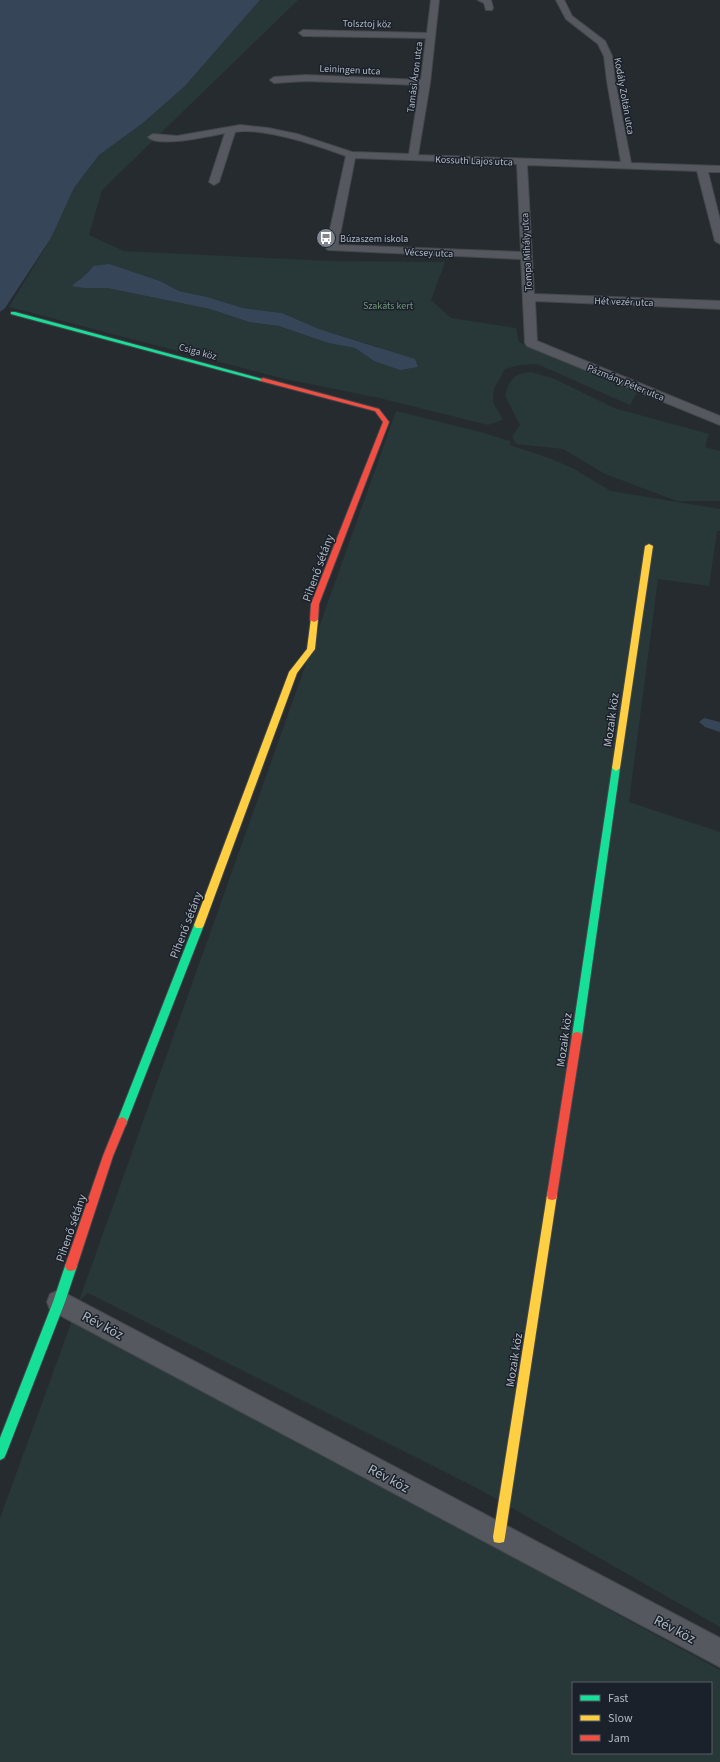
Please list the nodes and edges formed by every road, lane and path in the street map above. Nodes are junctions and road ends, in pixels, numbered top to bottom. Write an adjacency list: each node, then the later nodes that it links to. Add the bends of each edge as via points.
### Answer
1 (435, 0): 6 (street, Tamási Áron utca)
2 (482, 0): 4 (street, via 488,2)
3 (560, 0): 14 (street, Kodály Zoltán utca, via 569,17 602,43 608,56)
4 (489, 8)
5 (303, 33): 6 (street, Tolsztoj köz)
6 (430, 36): 8 (street, Tamási Áron utca)
7 (274, 80): 8 (street, Leiningen utca, via 306,78)
8 (425, 83): 12 (street, Tamási Áron utca)
9 (231, 130): 10 (street, Kossuth Lajos utca, via 177,139); 11 (street, Kossuth Lajos utca, via 250,128 302,138); 17 (street)
10 (153, 137)
11 (352, 155): 12 (street, Kossuth Lajos utca); 19 (street, Vécsey utca, via 332,248)
12 (413, 157): 13 (street, Kossuth Lajos utca)
13 (522, 162): 14 (street, Kossuth Lajos utca); 19 (street, Tompa Mihály utca)
14 (626, 166): 15 (street, Kossuth Lajos utca)
15 (702, 169): 16 (street, Kossuth Lajos utca); 18 (street)
16 (720, 170)
17 (214, 182)
18 (720, 241)
19 (527, 256): 20 (street, Tompa Mihály utca)
20 (528, 297): 21 (street, Hét vezér utca); 23 (street, Tompa Mihály utca)
21 (720, 305)
22 (13, 313): 24 (street, Csiga köz)
23 (531, 343): 25 (street, Pázmány Péter utca)
24 (376, 410): 27 (street, Pihenő sétány, via 386,422 315,604 314,638 311,649 293,672 176,987 108,1156)
25 (720, 421)
26 (649, 546): 29 (street, Mozaik köz)
27 (59, 1302): 28 (street, Pihenő sétány); 29 (street, Rév köz)
28 (0, 1454)
29 (499, 1537): 30 (street, Rév köz)
30 (720, 1653)

